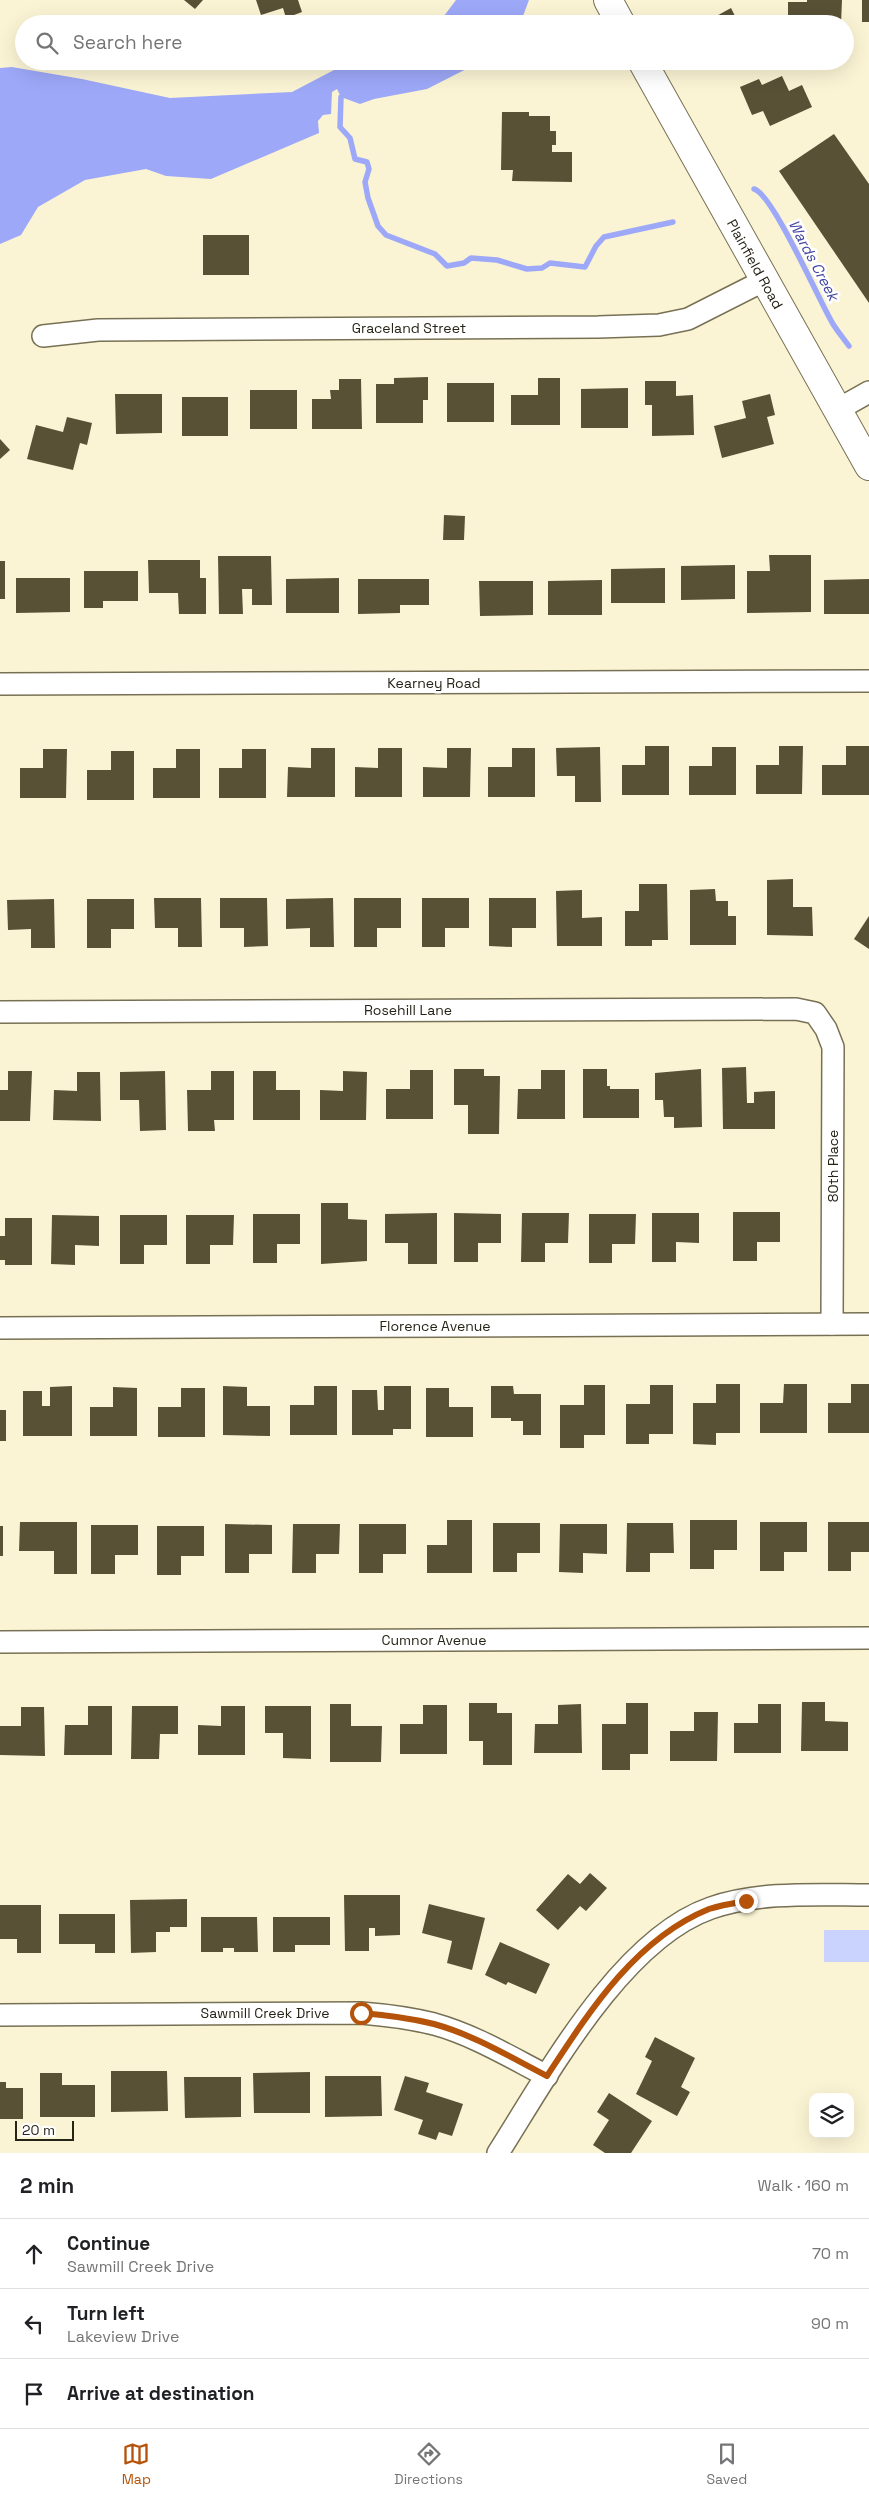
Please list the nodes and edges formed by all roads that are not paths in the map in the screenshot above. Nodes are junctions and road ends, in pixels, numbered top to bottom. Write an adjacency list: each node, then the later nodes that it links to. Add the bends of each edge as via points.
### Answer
1 (647, 70): 2 (main road, Plainfield Road)
2 (764, 280): 3 (street, Graceland Street, via 688,319 659,325 98,330); 5 (main road, Plainfield Road)
3 (43, 336)
4 (869, 392): 5 (street)
5 (837, 410): 6 (main road, Plainfield Road)
6 (869, 466)
7 (869, 681): 8 (street, Kearney Road)
8 (0, 684)
9 (0, 1012): 10 (street, Rosehill Lane, via 796,1009)
10 (815, 1013): 11 (street, 80th Place, via 833,1046)
11 (832, 1324): 12 (street, Florence Avenue); 13 (street, Florence Avenue)
12 (869, 1324)
13 (0, 1328)
14 (869, 1638): 15 (street, Cumnor Avenue)
15 (0, 1642)
16 (869, 1895): 18 (street, via 770,1898 712,1908 695,1916 674,1928 625,1970 600,1999)
17 (0, 2015): 18 (street, Sawmill Creek Drive, via 361,2013 397,2016 435,2024 470,2037)
18 (547, 2076): 19 (street)
19 (498, 2153)

